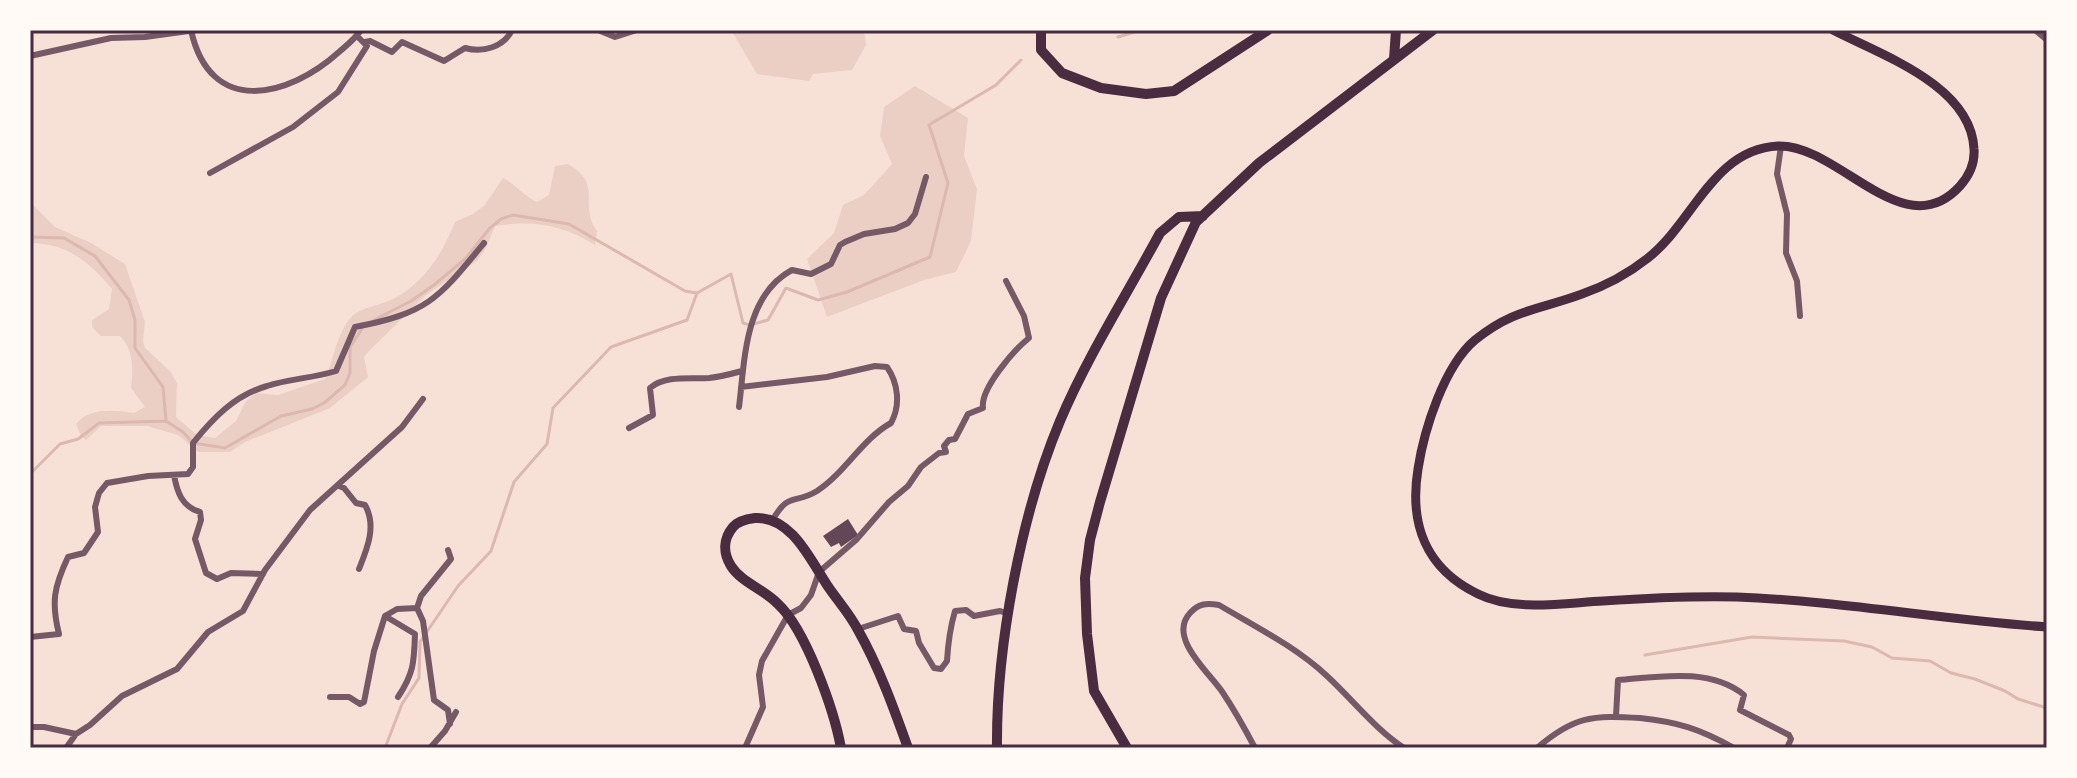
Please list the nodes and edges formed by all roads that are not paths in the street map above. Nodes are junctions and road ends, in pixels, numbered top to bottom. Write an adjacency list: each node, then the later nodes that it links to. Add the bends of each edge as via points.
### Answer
1 (193, 30): 11 (street, via 204,66 218,80 249,90 286,87 322,67); 14 (street, via 111,38)
2 (512, 30): 13 (street, via 501,44 475,51 465,48 444,61 402,42 392,52)
3 (598, 30): 4 (street, via 615,37)
4 (637, 30)
5 (1041, 30): 6 (highway, via 1041,50 1062,73 1101,88 1146,94 1174,91)
6 (1268, 30)
7 (1396, 30): 15 (highway)
8 (1433, 30): 15 (highway)
9 (1833, 30): 16 (main road, via 1924,77 1949,96 1973,138 1969,173 1946,199 1903,204 1812,152)
10 (2035, 30): 12 (street)
11 (359, 33): 13 (street)
12 (2047, 40)
13 (365, 42): 17 (street, via 358,64 338,92 293,127)
14 (30, 56)
15 (1394, 59): 19 (highway, via 1259,163)
16 (1781, 146): 22 (street, via 1777,174); 39 (main road, via 1760,149 1726,167 1672,234 1627,272 1582,294 1527,309 1465,349 1433,411 1416,476 1418,529 1432,557 1478,594 1513,602 1734,597)
17 (210, 173)
18 (926, 177): 23 (street, via 908,223 845,242 831,264 811,274 784,274 755,313)
19 (1203, 216): 36 (highway, via 1179,217 1160,233 1068,404 1030,510); 55 (highway, via 1161,298 1090,540 1085,578 1094,691)
20 (484, 243): 28 (street, via 426,305 355,327 336,371 266,386 219,413 193,443 188,474)
21 (1006, 281): 33 (street, via 1029,338 1004,363 983,408 968,414 955,439 944,446 946,452 921,467 856,540)
22 (1800, 316)
23 (742, 371): 24 (street); 27 (street, via 653,385 653,415)
24 (741, 387): 26 (street); 30 (street, via 875,366 887,367 897,381 891,423 815,492 780,506)
25 (423, 399): 29 (street, via 402,427)
26 (739, 407)
27 (629, 428)
28 (174, 475): 34 (street, via 185,504 200,512 195,539 206,573 217,579 231,573); 41 (street, via 107,483 95,507 98,532 84,553 68,557 57,581 53,609 59,634)
29 (339, 486): 32 (street, via 369,512 370,542); 34 (street, via 310,510)
30 (772, 521): 33 (highway, via 793,535); 37 (highway, via 736,524 724,553 740,575)
31 (448, 550): 35 (street, via 451,559)
32 (359, 569)
33 (819, 572): 37 (street, via 811,595); 40 (highway)
34 (263, 574): 48 (street, via 243,611 208,632 177,669 122,696)
35 (417, 608): 38 (street); 46 (street, via 434,700 448,710)
36 (1009, 614): 40 (street, via 955,611 941,669 934,668 916,631 904,629 898,616); 54 (highway)
37 (788, 615): 51 (street, via 762,661 763,707); 52 (highway, via 817,674)
38 (385, 616): 42 (street, via 364,702); 43 (street, via 415,634 415,662)
39 (2047, 627)
40 (858, 629): 53 (highway)
41 (30, 637)
42 (330, 697)
43 (398, 697)
44 (456, 712): 46 (street)
45 (1616, 716): 58 (street, via 1575,722); 59 (street, via 1682,724); 60 (street, via 1618,680 1702,678 1744,695 1740,710 1789,735)
46 (450, 724): 50 (street)
47 (30, 727): 48 (street)
48 (76, 734): 49 (street)
49 (66, 748)
50 (430, 748)
51 (745, 748)
52 (841, 748)
53 (908, 748)
54 (997, 748)
55 (1127, 748)
56 (1255, 748): 57 (street, via 1183,633 1184,620 1205,603 1219,605 1302,655)
57 (1404, 748)
58 (1537, 748)
59 (1734, 748)
60 (1787, 748)

